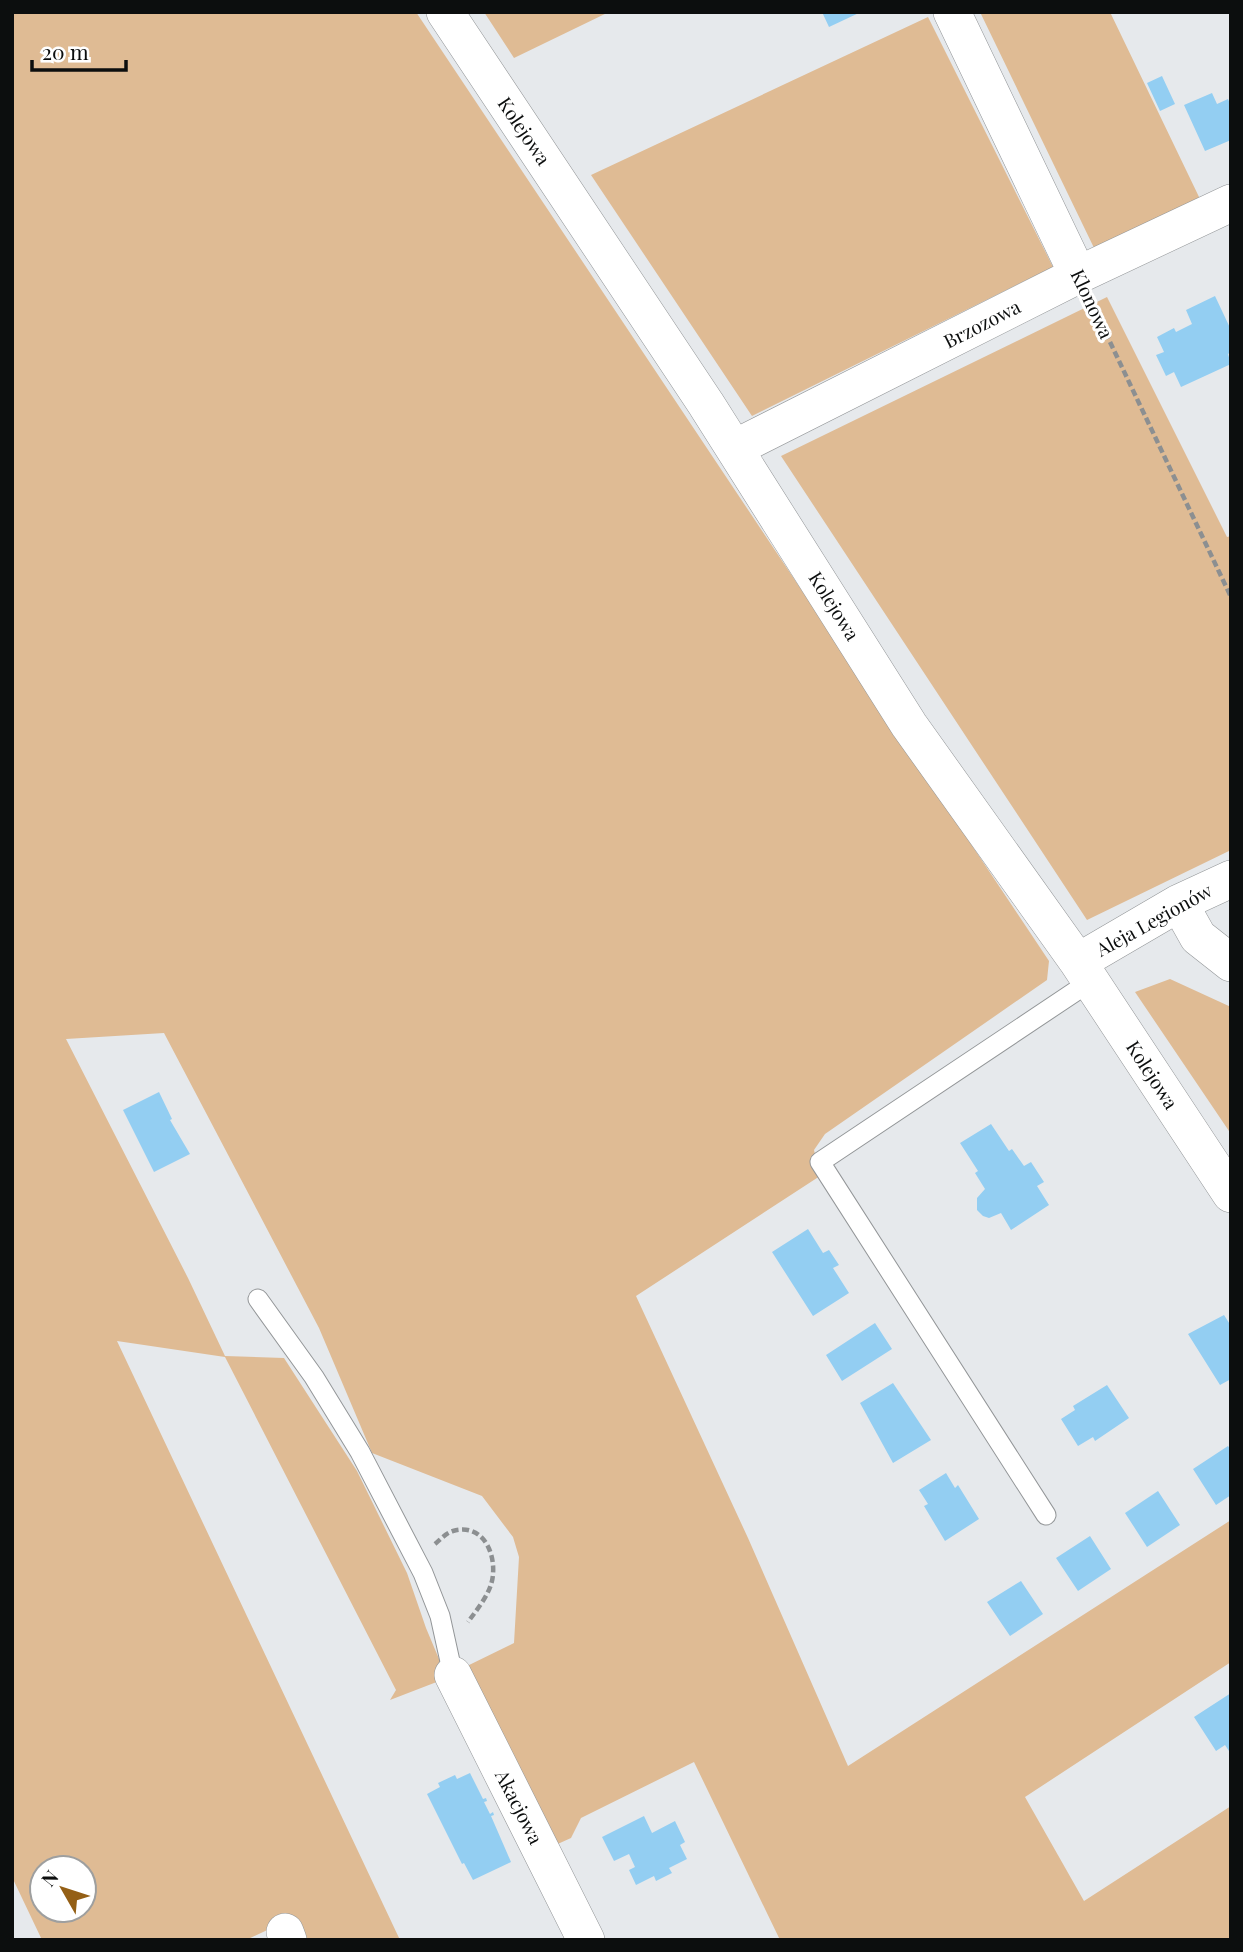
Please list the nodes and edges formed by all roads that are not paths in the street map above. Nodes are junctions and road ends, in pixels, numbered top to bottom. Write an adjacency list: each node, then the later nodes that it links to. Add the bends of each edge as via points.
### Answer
1 (445, 12): 5 (street, Kolejowa)
2 (952, 12): 4 (street, Klonowa)
3 (1231, 203): 4 (street, Brzozowa)
4 (1079, 275): 5 (street, Brzozowa)
5 (735, 448): 9 (street, Kolejowa, via 909,725)
6 (1231, 879): 7 (street, Aleja Legionów)
7 (1179, 903): 8 (street, via 1198,937); 9 (street, Aleja Legionów)
8 (1231, 963)
9 (1084, 972): 10 (street, Kolejowa); 12 (lane, via 820,1162)
10 (1231, 1194)
11 (258, 1299): 13 (lane, via 360,1452 423,1573)
12 (1046, 1515)
13 (451, 1662): 14 (street, Akacjowa)
14 (586, 1940)

